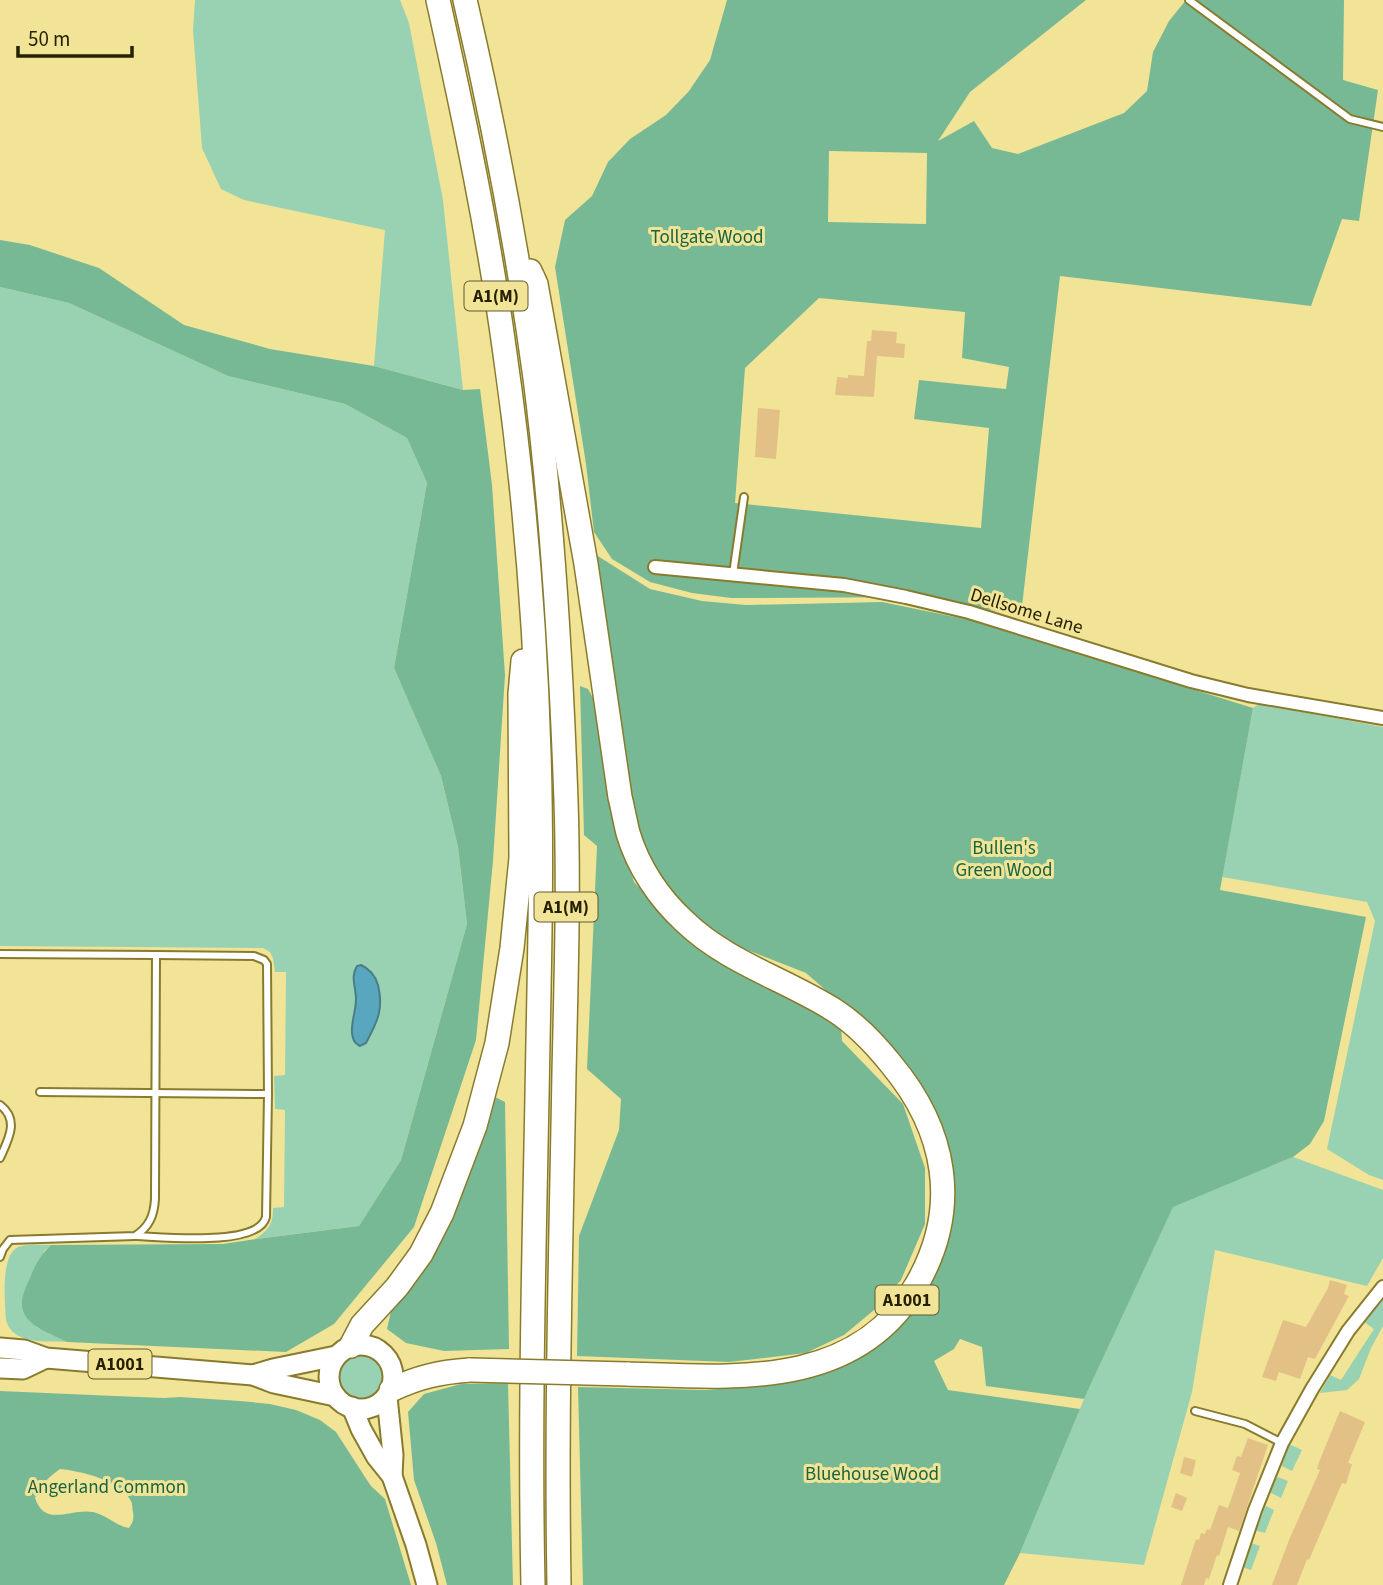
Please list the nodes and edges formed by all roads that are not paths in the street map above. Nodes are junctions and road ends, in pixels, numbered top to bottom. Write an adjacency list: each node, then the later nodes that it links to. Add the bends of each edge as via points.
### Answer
1 (438, 0): 9 (highway, A1(M), via 478,185 505,352)
2 (465, 0): 5 (highway, A1(M))
3 (1189, 0): 4 (lane, via 1350,119)
4 (1383, 127)
5 (513, 233): 13 (highway, A1(M), via 536,284 586,564 620,797 639,860 669,907 706,941 807,994); 35 (highway, A1(M), via 548,503 566,804)
6 (744, 497): 8 (lane)
7 (655, 567): 8 (street, Dellsome Lane)
8 (733, 574): 10 (street, Dellsome Lane, via 844,585 906,597 1191,681)
9 (531, 596): 23 (highway, A1(M), via 520,694 521,858 498,1043 475,1126 442,1213 421,1254); 34 (highway, A1(M), via 541,878)
10 (1383, 718)
11 (0, 954): 12 (lane)
12 (156, 955): 15 (lane); 16 (lane, via 264,960 268,969)
13 (859, 1029): 27 (highway, A1001, bridge, via 918,1102 929,1123 943,1185 942,1215 924,1271 909,1297 877,1331 820,1363 770,1374 724,1377 470,1370 431,1374)
14 (40, 1092): 15 (lane)
15 (155, 1093): 16 (lane); 19 (lane, via 154,1208 148,1225)
16 (268, 1094): 19 (lane, via 267,1210 262,1226 224,1237)
17 (0, 1105): 18 (lane, via 9,1114 12,1127)
18 (0, 1158)
19 (135, 1236): 20 (lane, via 10,1240)
20 (0, 1257)
21 (1383, 1287): 31 (street, via 1348,1331)
22 (0, 1348): 24 (main road, A1001)
23 (343, 1351): 26 (main road, A1001); 27 (main road, via 360,1344 385,1355 394,1372); 28 (main road, via 329,1376)
24 (46, 1357): 25 (main road, A1001, via 23,1369); 26 (main road, A1001)
25 (0, 1368)
26 (253, 1375): 28 (main road, A1001)
27 (389, 1393): 29 (main road, via 371,1408); 32 (main road)
28 (335, 1396): 29 (main road)
29 (352, 1407): 32 (main road, via 376,1456)
30 (1195, 1412): 31 (lane, via 1245,1424)
31 (1282, 1443): 36 (street)
32 (392, 1476): 33 (main road)
33 (426, 1585)
34 (533, 1585)
35 (559, 1585)
36 (1230, 1585)

